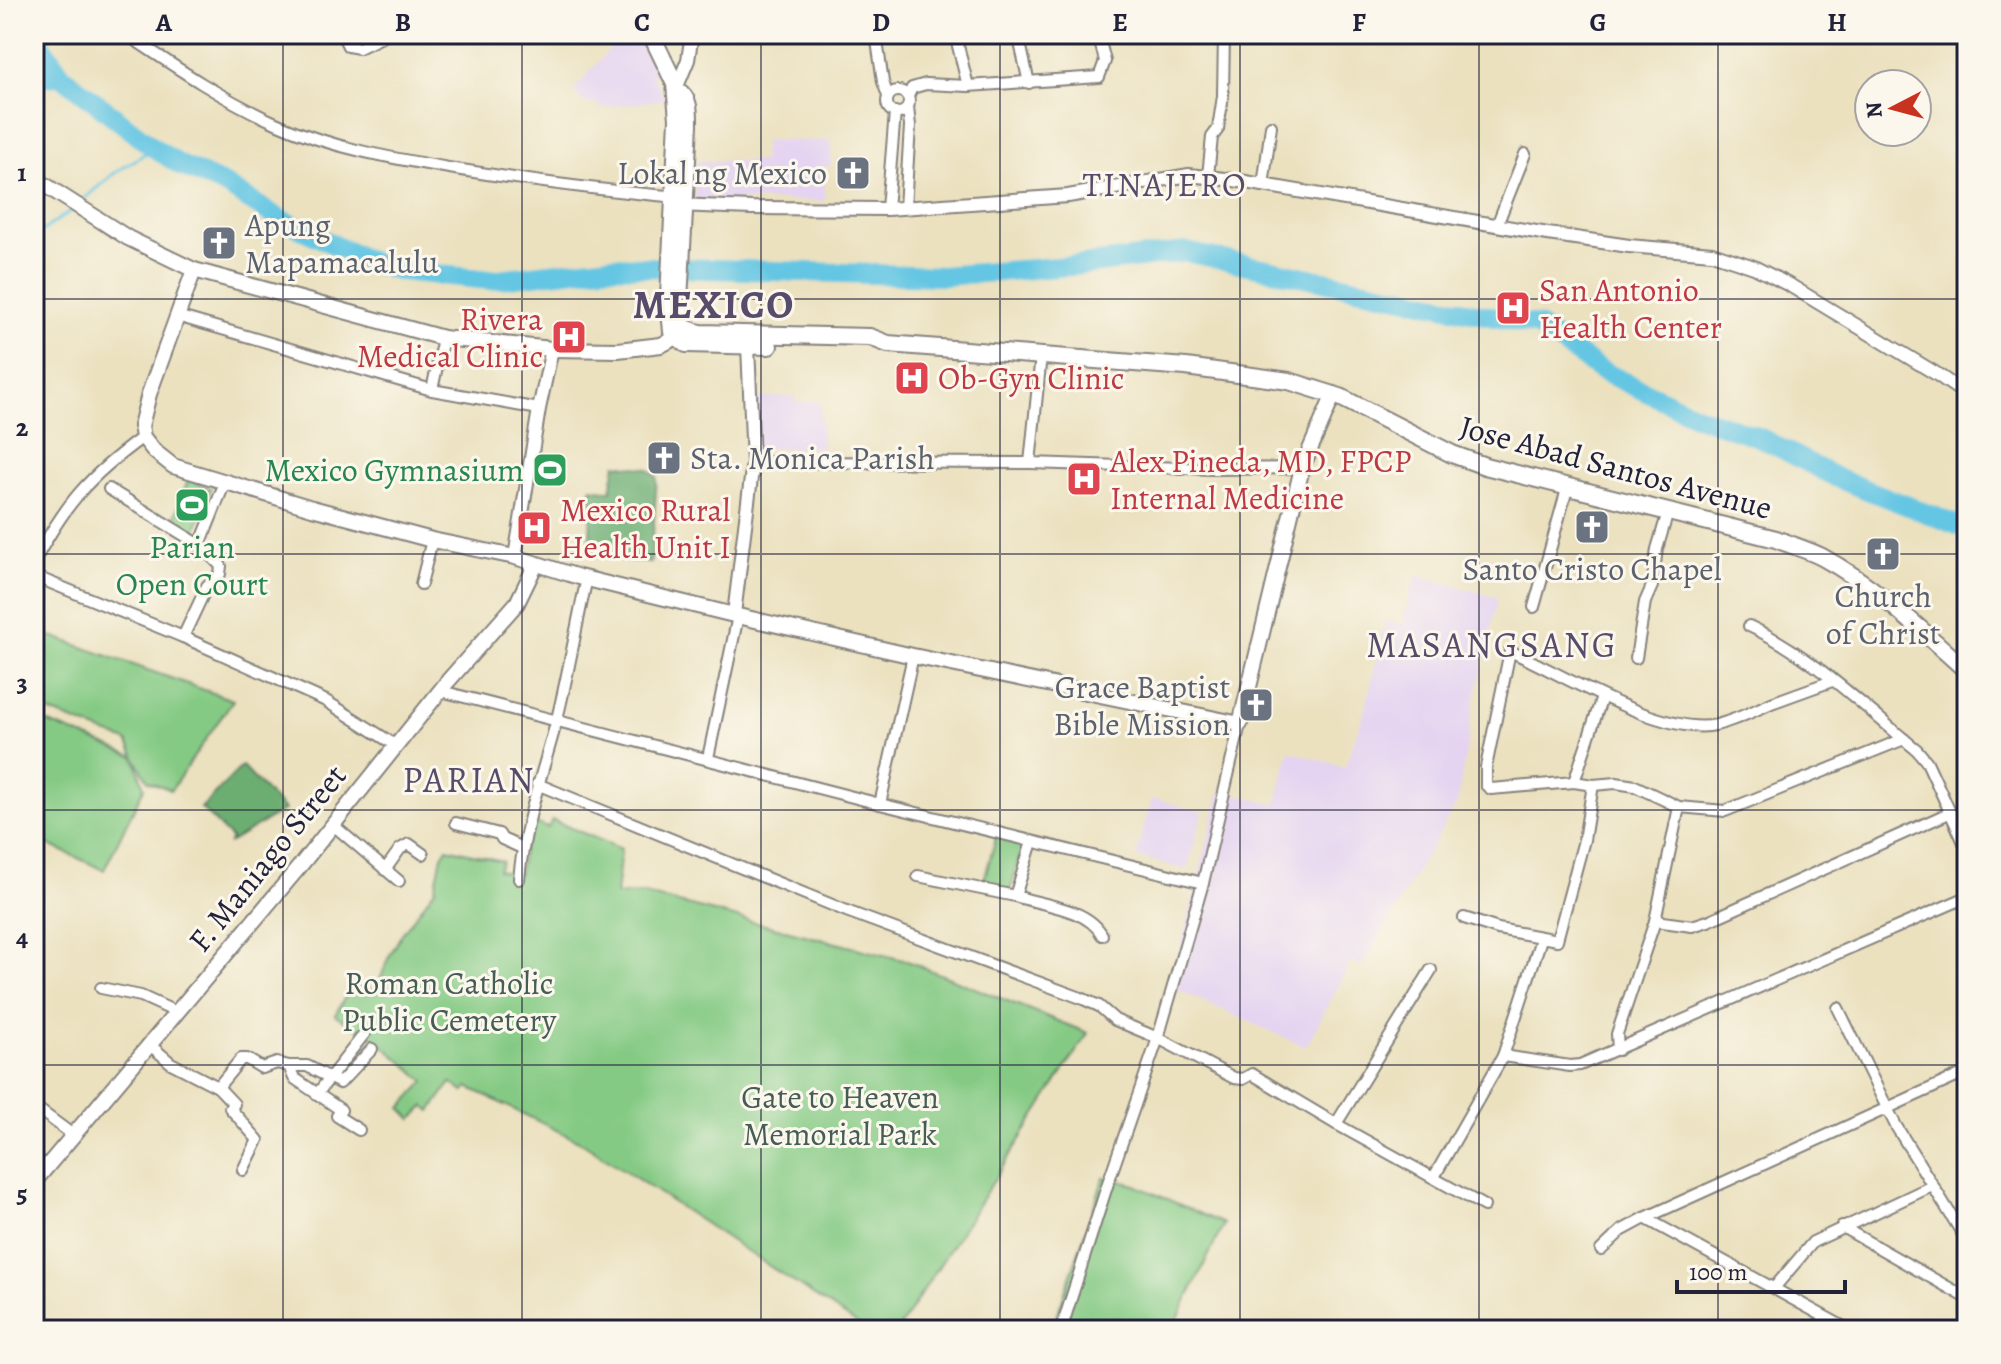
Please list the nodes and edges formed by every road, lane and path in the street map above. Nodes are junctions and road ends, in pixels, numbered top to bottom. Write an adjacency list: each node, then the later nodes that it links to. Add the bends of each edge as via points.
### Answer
1 (126, 34): 22 (street, via 276,124 332,142 386,157)
2 (342, 34): 3 (street, via 355,48)
3 (388, 34)
4 (651, 34): 13 (highway)
5 (692, 34): 13 (street)
6 (876, 34): 14 (street)
7 (955, 34): 12 (street)
8 (1018, 34): 11 (street)
9 (1098, 34): 11 (street, via 1105,61 1099,77)
10 (1224, 34): 19 (street, via 1223,96)
11 (1029, 83): 12 (street)
12 (968, 86): 15 (street, via 919,85 912,88)
13 (676, 89): 22 (highway)
14 (888, 96): 15 (street, via 898,90); 16 (street)
15 (908, 102): 16 (street); 23 (street)
16 (895, 112): 24 (street)
17 (1271, 126): 21 (street)
18 (1525, 154): 25 (street)
19 (1208, 176): 21 (street); 23 (street, via 1166,177 1068,196)
20 (34, 178): 26 (main road, via 138,244)
21 (1263, 186): 25 (street)
22 (678, 201): 24 (street); 28 (highway, via 669,321 672,332)
23 (905, 208): 24 (street)
24 (887, 209)
25 (1497, 225): 36 (street, via 1712,253 1754,267)
26 (194, 270): 27 (main road); 29 (main road)
27 (177, 316): 34 (street); 38 (main road, via 143,413)
28 (683, 334): 30 (highway, Jose Abad Santos Avenue, via 870,337); 31 (highway, Jose Abad Santos Avenue, via 686,344); 32 (main road, via 661,345 618,350)
29 (443, 338): 32 (main road); 34 (street)
30 (888, 344): 31 (highway, Jose Abad Santos Avenue); 33 (highway, Jose Abad Santos Avenue)
31 (748, 346): 39 (street)
32 (552, 349): 37 (street)
33 (1041, 355): 35 (highway, Jose Abad Santos Avenue, via 1242,373); 40 (street)
34 (432, 390): 37 (street)
35 (1334, 394): 41 (main road); 44 (highway, Jose Abad Santos Avenue, via 1462,458)
36 (1967, 395)
37 (539, 409): 48 (street)
38 (143, 437): 42 (main road, via 173,466); 49 (street, via 80,490)
39 (753, 462): 40 (street); 55 (street)
40 (1030, 463): 41 (street)
41 (1302, 468): 65 (main road)
42 (225, 482): 46 (main road); 47 (street)
43 (109, 489): 47 (street)
44 (1567, 489): 45 (highway, Jose Abad Santos Avenue); 54 (street)
45 (1668, 512): 59 (street); 60 (highway, Jose Abad Santos Avenue, via 1776,539 1820,556 1898,608)
46 (432, 540): 48 (main road); 53 (street)
47 (200, 545): 57 (street, via 222,570 207,586)
48 (515, 557): 50 (main road)
49 (34, 562)
50 (536, 564): 52 (main road); 62 (main road, F. Maniago Street, via 517,603)
51 (34, 576): 57 (street)
52 (587, 578): 55 (main road); 64 (street)
53 (421, 584)
54 (1534, 607)
55 (736, 615): 58 (main road); 68 (street)
56 (1749, 626): 61 (street)
57 (183, 637): 67 (street, via 326,701)
58 (913, 656): 65 (main road); 72 (street)
59 (1636, 658)
60 (1967, 671)
61 (1832, 681): 63 (street, via 1713,726 1667,721); 66 (street)
62 (441, 691): 64 (street); 67 (main road, F. Maniago Street)
63 (1602, 697): 69 (street); 69 (street, via 1508,653 1486,785 1491,789)
64 (556, 722): 68 (street); 70 (street)
65 (1240, 724): 85 (street)
66 (1904, 739): 73 (street, via 1725,811); 74 (street, via 1927,762)
67 (395, 745): 76 (main road, F. Maniago Street)
68 (708, 758): 72 (street)
69 (1574, 782): 71 (street)
70 (537, 784): 78 (street); 97 (street, via 849,912 1081,998)
71 (1593, 785): 73 (street, via 1635,786); 91 (street, via 1560,930 1555,940)
72 (880, 804): 77 (street)
73 (1679, 807): 89 (street)
74 (1949, 813): 79 (street); 89 (street, via 1708,921 1692,926)
75 (456, 823): 78 (street, via 499,834)
76 (332, 824): 81 (street); 95 (main road, F. Maniago Street)
77 (1032, 842): 85 (street); 86 (street)
78 (522, 848): 83 (street)
79 (1967, 849)
80 (423, 854): 81 (street, via 404,846)
81 (385, 870): 84 (street)
82 (918, 876): 86 (street)
83 (519, 879)
84 (399, 881)
85 (1203, 883): 97 (street)
86 (1015, 896): 90 (street, via 1064,908 1096,925)
87 (1967, 897): 100 (street)
88 (1464, 918): 91 (street)
89 (1655, 921): 100 (street, via 1617,1034)
90 (1102, 935)
91 (1541, 939): 101 (street)
92 (1431, 970): 109 (street)
93 (101, 988): 95 (street, via 141,996)
94 (1838, 1008): 108 (street)
95 (176, 1012): 98 (main road, F. Maniago Street)
96 (365, 1033): 104 (street)
97 (1158, 1038): 109 (street, via 1234,1078 1252,1074); 123 (street)
98 (149, 1044): 105 (street, via 171,1063); 111 (main road, F. Maniago Street)
99 (372, 1049): 104 (street, via 340,1083)
100 (1618, 1050): 101 (street, via 1570,1066)
101 (1503, 1056): 113 (street)
102 (289, 1066): 104 (street, via 307,1066); 105 (street, via 262,1068 241,1059); 106 (street, via 294,1078)
103 (1965, 1076): 108 (street)
104 (330, 1077): 106 (street)
105 (218, 1087): 112 (street, via 258,1140)
106 (317, 1094): 110 (street)
107 (34, 1106): 111 (street)
108 (1888, 1109): 115 (street); 117 (street)
109 (1336, 1124): 113 (street)
110 (359, 1130)
111 (73, 1135): 114 (main road, F. Maniago Street)
112 (243, 1170)
113 (1434, 1177): 116 (street)
114 (34, 1182)
115 (1932, 1186): 118 (street); 119 (street)
116 (1484, 1206)
117 (1645, 1218): 120 (street); 121 (street)
118 (1842, 1227): 121 (street, via 1813,1242); 122 (street)
119 (1967, 1241)
120 (1601, 1250)
121 (1774, 1288): 124 (street)
122 (1967, 1298)
123 (1061, 1330)
124 (1849, 1330)

